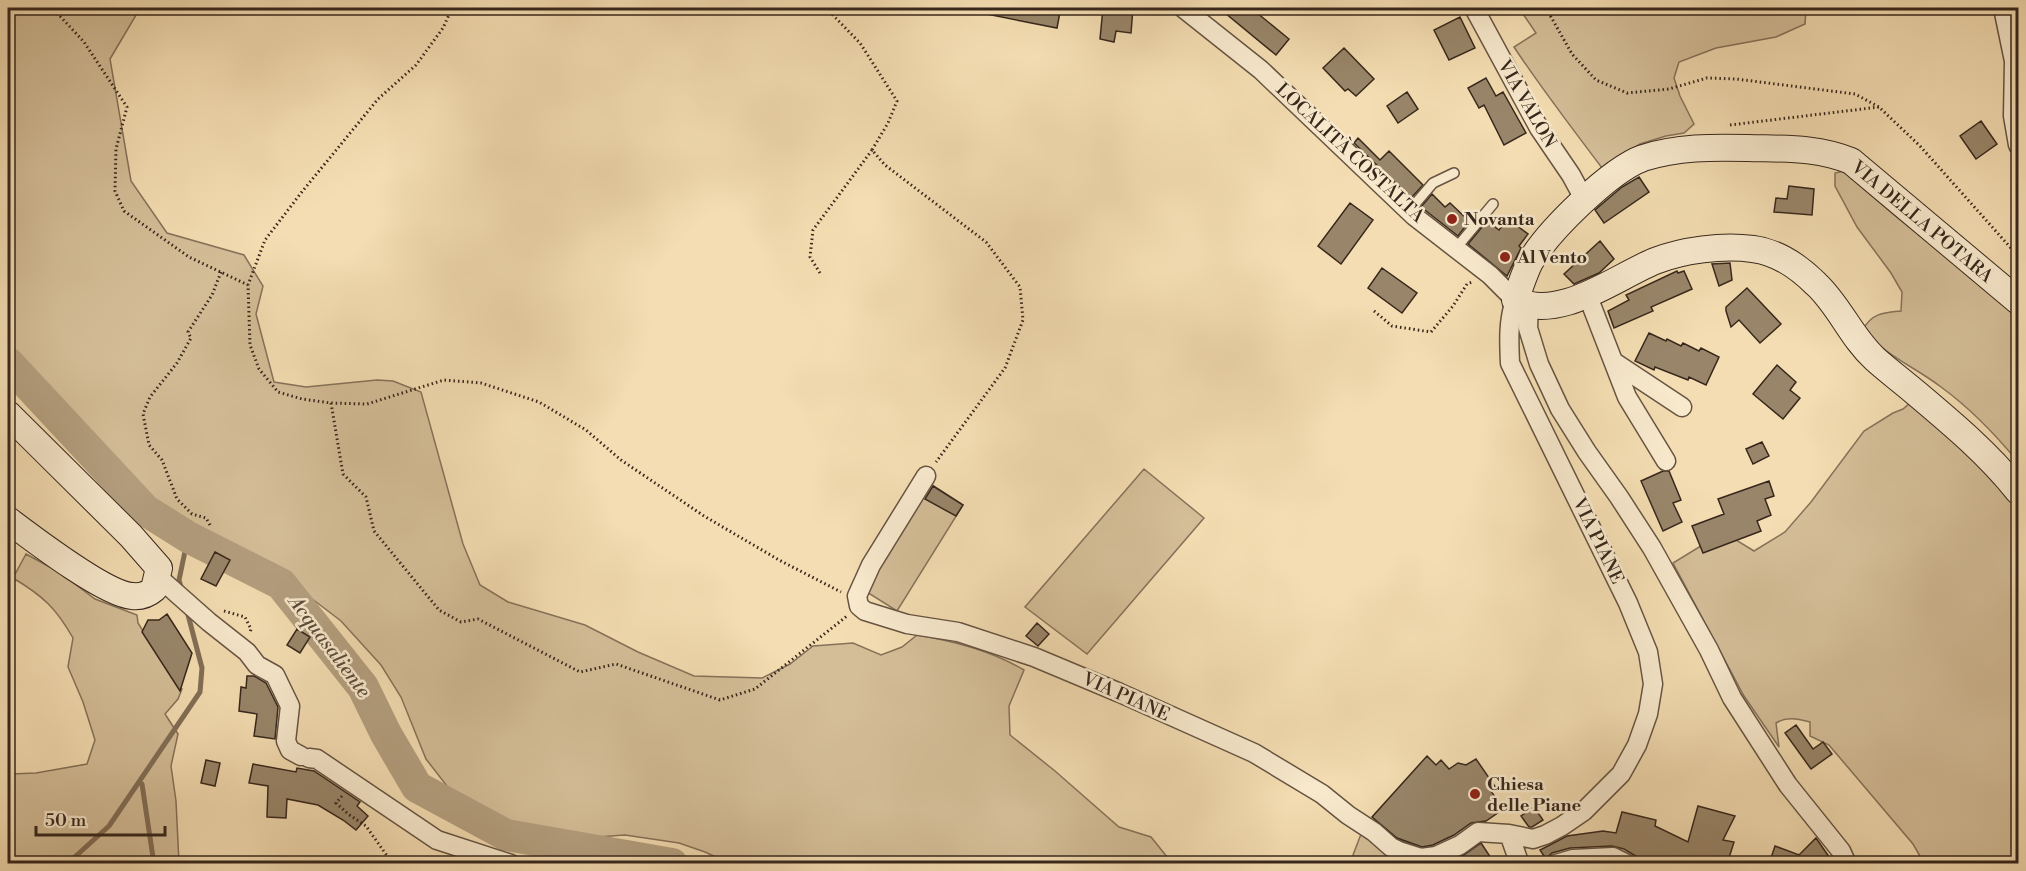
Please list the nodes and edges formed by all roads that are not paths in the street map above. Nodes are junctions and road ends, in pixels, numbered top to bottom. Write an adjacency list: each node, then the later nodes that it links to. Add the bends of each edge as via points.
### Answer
1 (1183, 8): 8 (street, LOCALITÀ COSTALTA, via 1261,70)
2 (1474, 8): 6 (street, VIA VALON, via 1539,128)
3 (2003, 8): 4 (street, via 2014,61 2013,116)
4 (2019, 145)
5 (1454, 173): 8 (lane, via 1433,183)
6 (1584, 200): 11 (street, VIA DELLA POTARA, via 1622,169 1663,153 1707,147 1817,151 1851,161); 12 (street, VIA PIANE, via 1561,217 1530,263)
7 (1493, 204): 9 (lane)
8 (1409, 211): 9 (street, LOCALITÀ COSTALTA)
9 (1457, 247): 12 (street, LOCALITÀ COSTALTA)
10 (1587, 294): 12 (street, via 1547,306); 13 (street); 18 (street, via 1656,260 1688,252 1733,248 1778,256 1817,285 1875,359 1966,436)
11 (2019, 301)
12 (1522, 302): 21 (street, VIA PIANE, via 1510,316 1510,363 1628,603 1648,652 1653,684 1637,745 1621,774 1584,811 1562,826 1533,839); 26 (street, VIA PIANE, via 1539,364 1560,409 1657,557 1710,650 1732,698)
13 (1614, 362): 14 (street); 16 (street, via 1627,397)
14 (1682, 407)
15 (8, 414): 20 (street, via 131,536 159,568)
16 (1666, 461)
17 (926, 476): 21 (street, VIA PIANE, via 871,565 858,601 865,611 907,624 958,632 1034,657 1254,753 1322,794 1399,851 1421,858 1436,856 1478,832)
18 (2019, 491)
19 (8, 520): 20 (street, via 42,546 121,593 145,596)
20 (164, 582): 22 (street, via 247,652 257,665 275,675 290,706 286,741 290,750 317,759 437,840)
21 (1509, 834): 23 (street)
22 (511, 864)
23 (1521, 864)
24 (1556, 864): 25 (street, via 1613,857)
25 (1627, 864)
26 (1847, 864)

